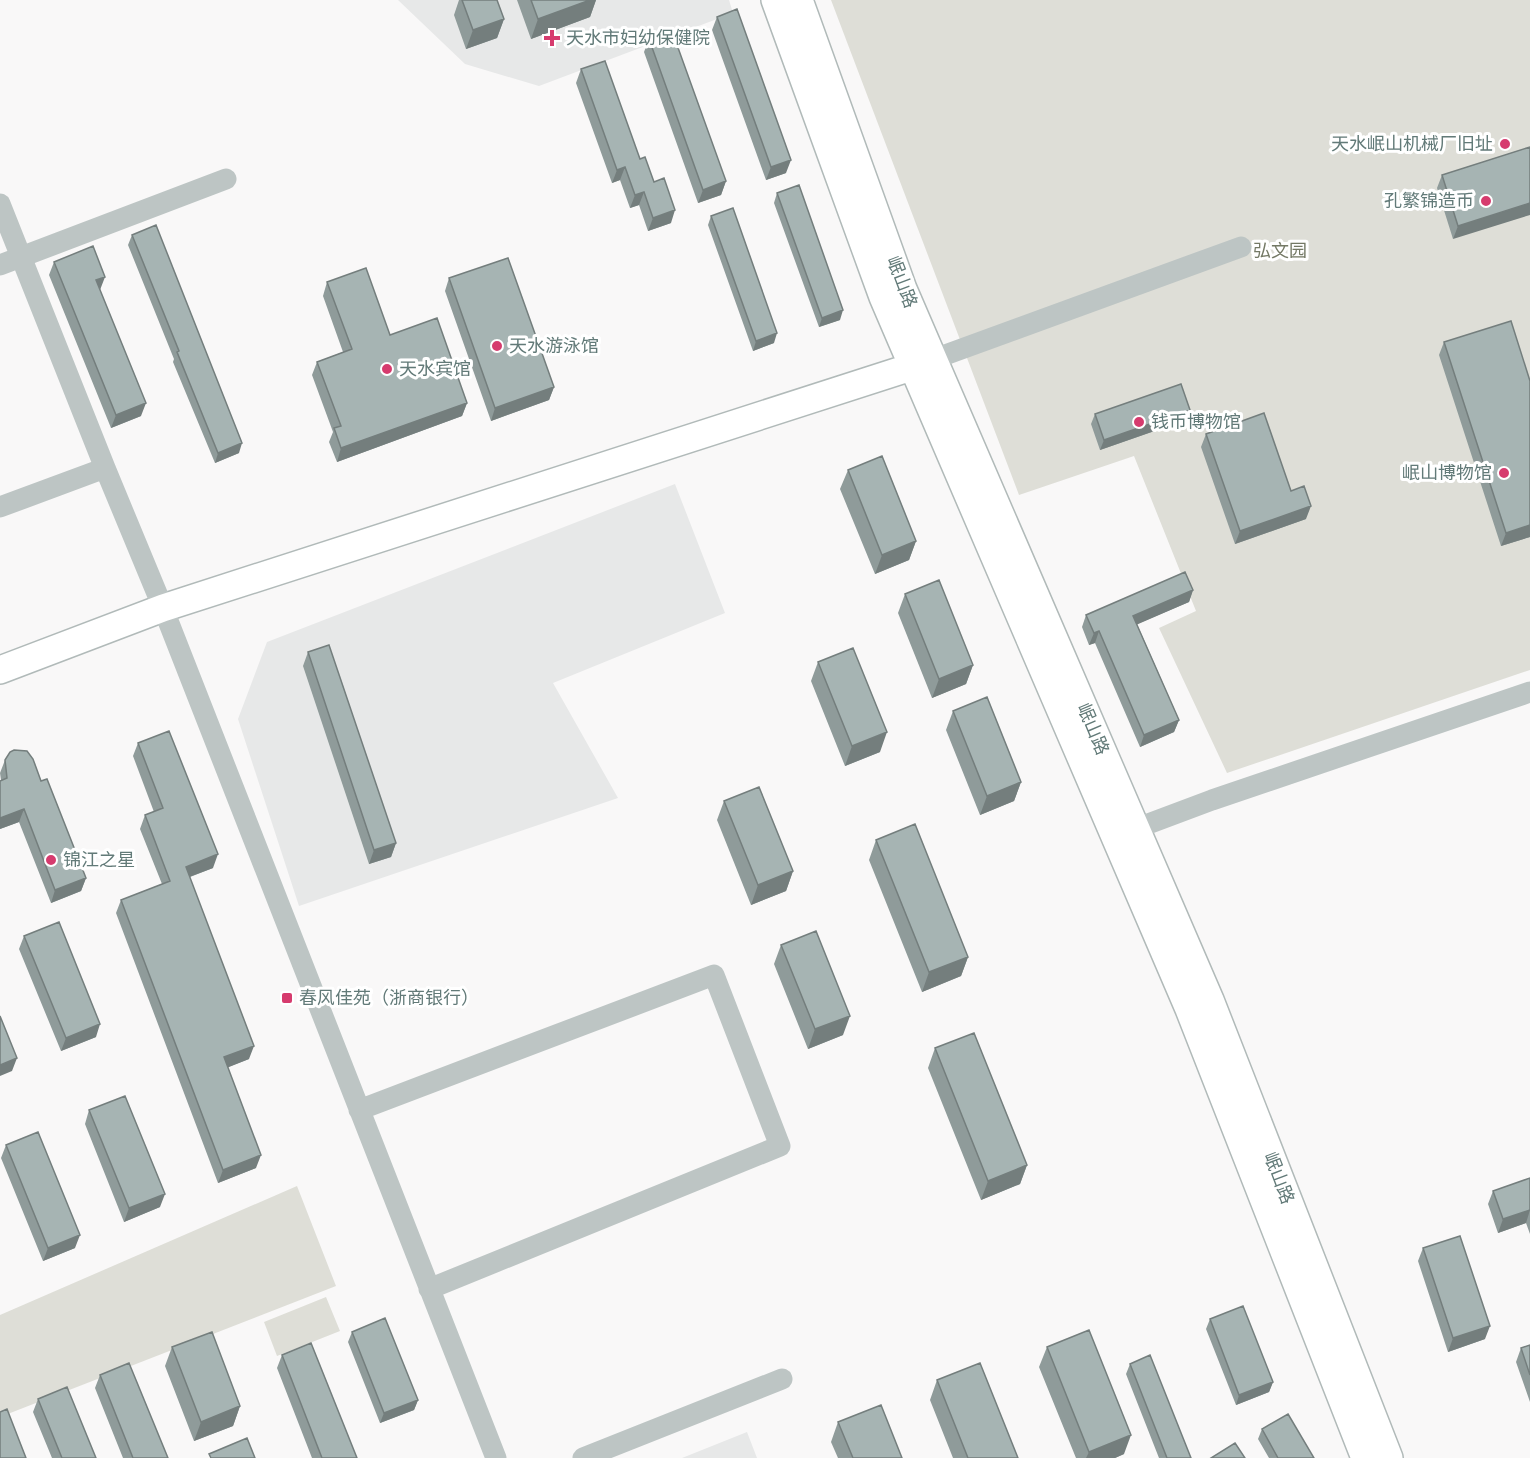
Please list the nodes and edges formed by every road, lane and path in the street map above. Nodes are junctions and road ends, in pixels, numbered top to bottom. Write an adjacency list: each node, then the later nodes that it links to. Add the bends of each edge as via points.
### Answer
1 (775, 0): 8 (main road, 岷山路, via 883,297)
2 (799, 0): 8 (main road, 岷山路, via 903,289)
3 (226, 179): 6 (street)
4 (0, 204): 6 (street)
5 (1240, 247): 8 (street)
6 (22, 257): 7 (street); 9 (street)
7 (0, 265)
8 (923, 363): 11 (main road); 14 (main road, 岷山路)
9 (105, 468): 10 (street); 11 (street)
10 (0, 507)
11 (163, 608): 12 (main road); 15 (street)
12 (0, 670)
13 (1530, 692): 14 (street)
14 (1125, 833): 20 (main road, 岷山路, via 1189,1009); 21 (main road, 岷山路, via 1210,1000)
15 (359, 1110): 16 (street); 16 (street, via 714,975 780,1146)
16 (429, 1289): 18 (street)
17 (782, 1379): 19 (street)
18 (496, 1458)
19 (583, 1458)
20 (1365, 1458)
21 (1389, 1458)

